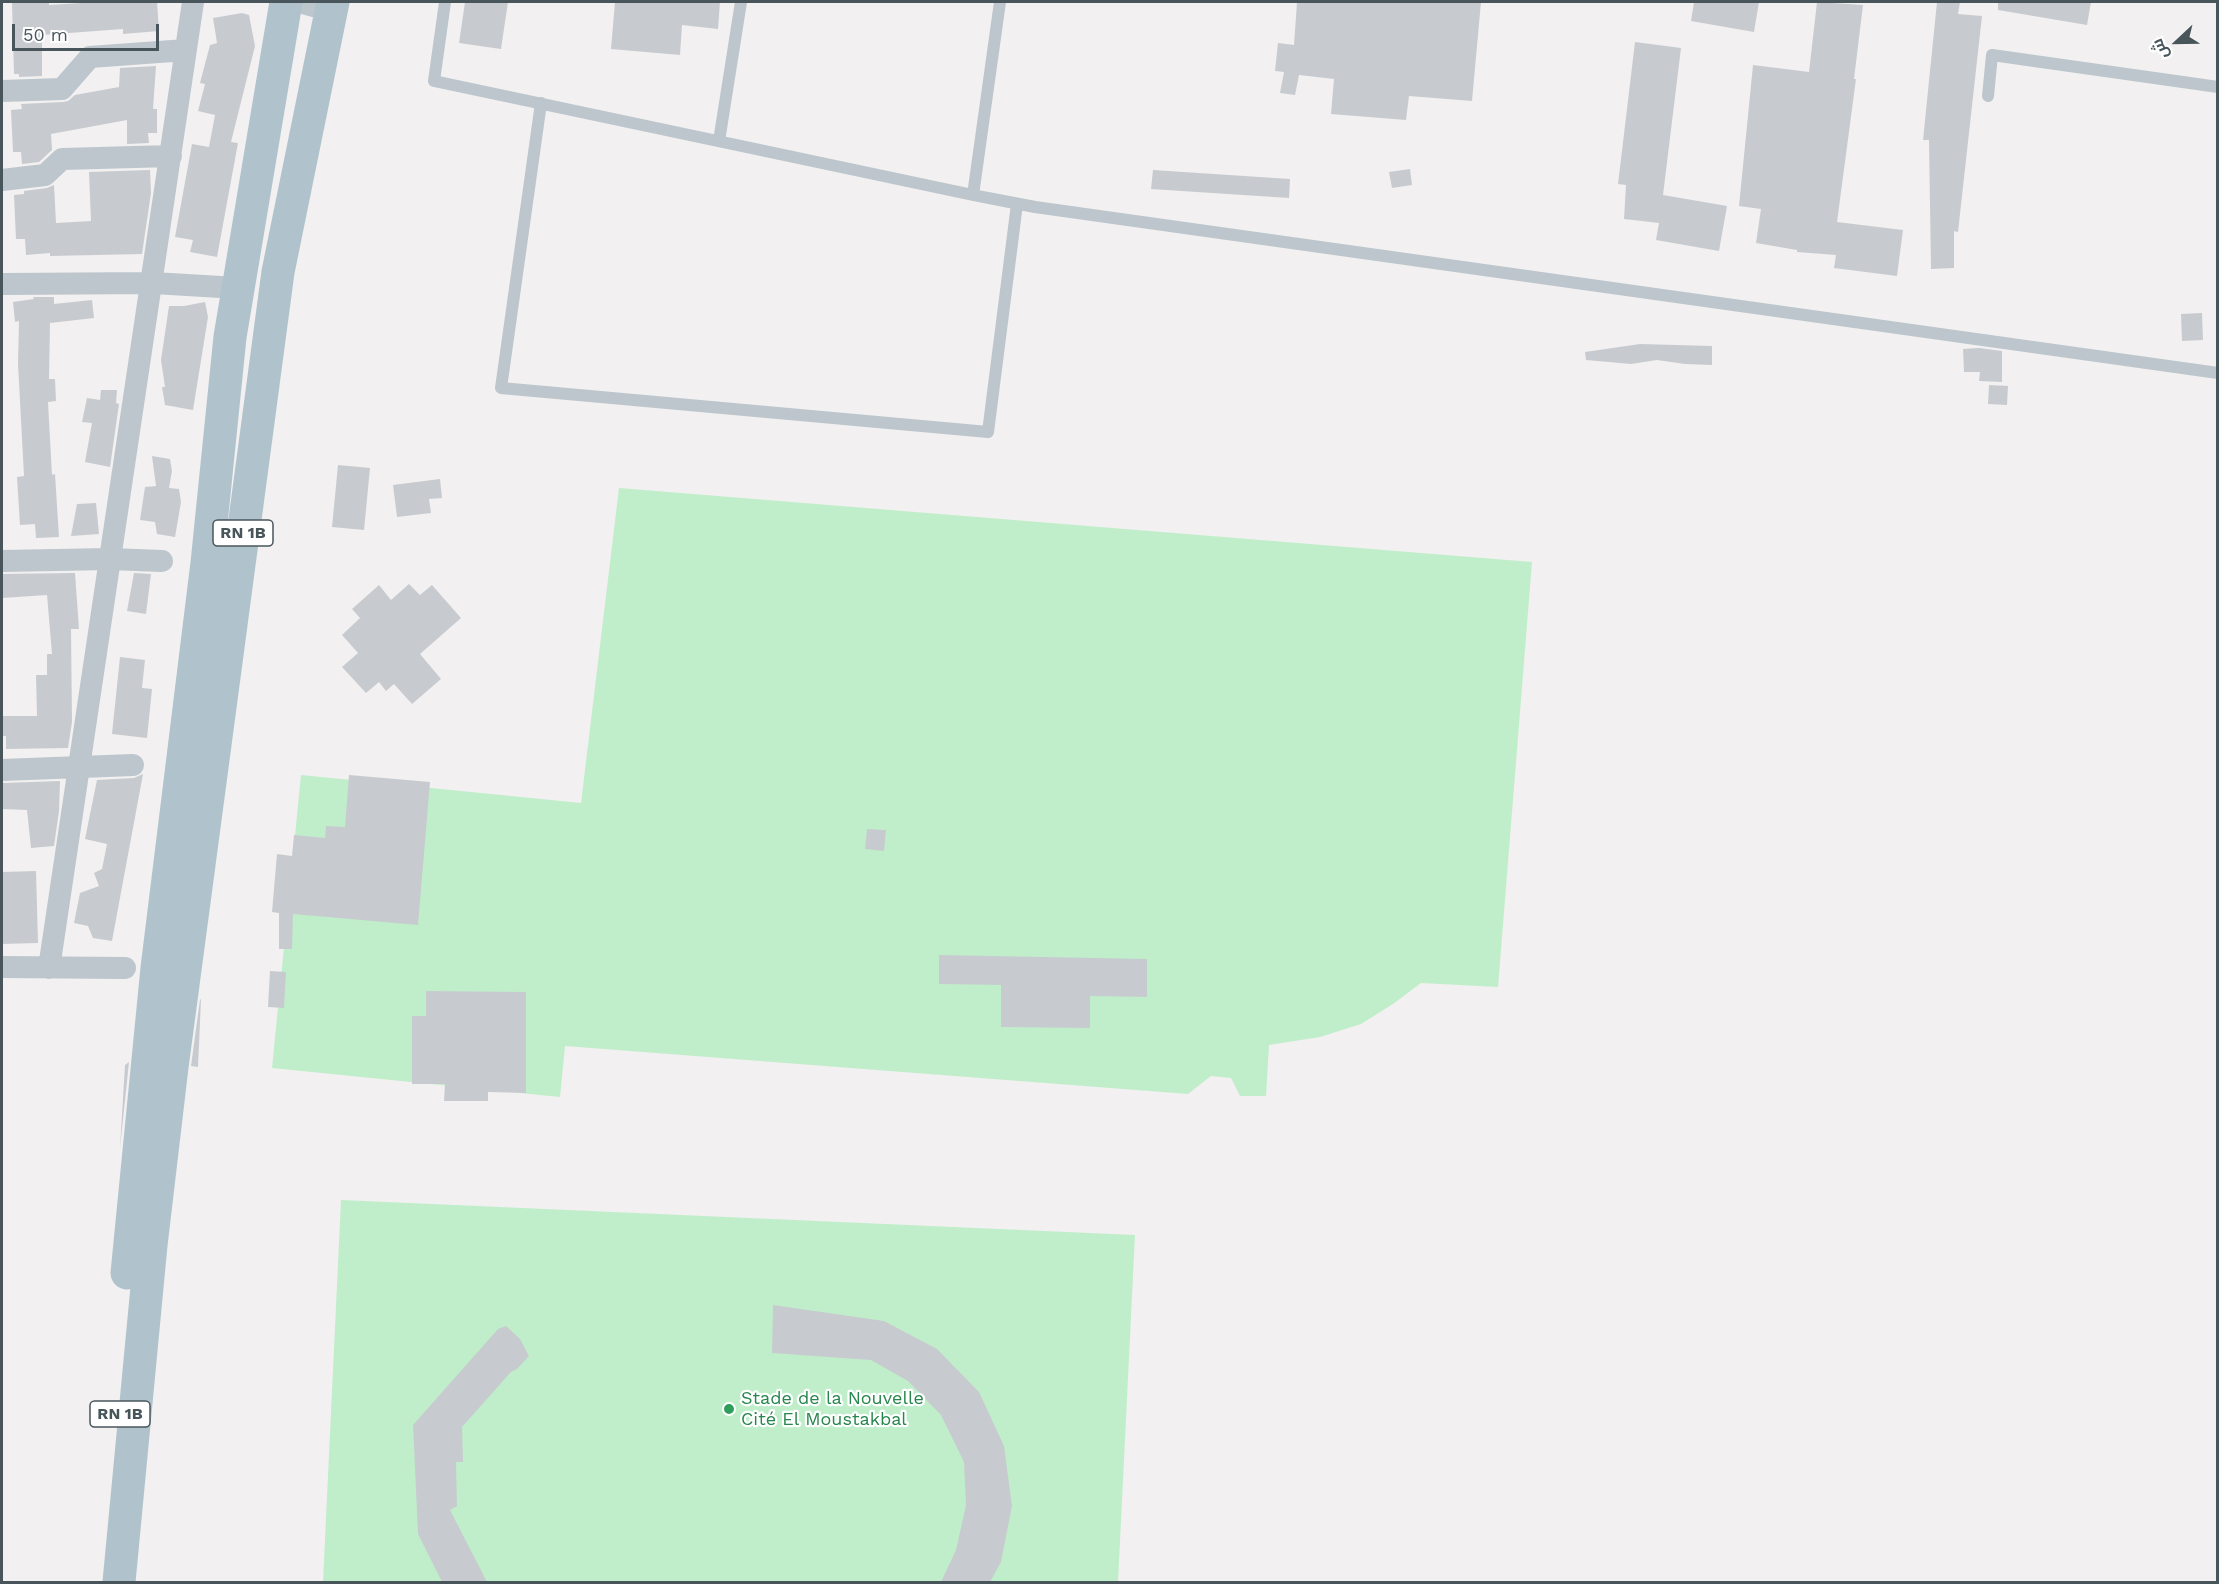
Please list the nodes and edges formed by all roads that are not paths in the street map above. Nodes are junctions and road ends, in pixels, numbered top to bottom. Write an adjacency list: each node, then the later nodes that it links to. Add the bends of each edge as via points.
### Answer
1 (193, 2): 8 (street)
2 (286, 2): 20 (main road, RN 1B)
3 (299, 2): 7 (street)
4 (445, 2): 12 (lane, via 434,81)
5 (741, 2): 13 (lane)
6 (1000, 2): 16 (lane)
7 (332, 6): 31 (main road, RN 1B, via 278,272)
8 (186, 50): 10 (street, via 90,57 62,89); 14 (street)
9 (2217, 87): 11 (lane, via 1992,55)
10 (2, 91)
11 (1988, 96)
12 (541, 103): 13 (lane); 17 (lane, via 501,388 988,432)
13 (719, 141): 16 (lane)
14 (171, 156): 15 (street, via 62,159 45,175); 18 (street)
15 (2, 180)
16 (973, 195): 17 (lane)
17 (1017, 204): 21 (lane)
18 (153, 283): 19 (street); 20 (street); 22 (street)
19 (2, 284)
20 (238, 288): 31 (main road, RN 1B, via 158,956)
21 (2217, 374)
22 (110, 559): 23 (street); 24 (street); 26 (street)
23 (2, 561)
24 (162, 561)
25 (133, 765): 26 (street)
26 (78, 767): 27 (street); 29 (street)
27 (2, 770)
28 (2, 967): 29 (street)
29 (49, 968): 30 (street)
30 (125, 968)
31 (160, 1065): 32 (main road, RN 1B)
32 (140, 1244): 33 (main road, RN 1B); 34 (main road, RN 1B)
33 (101, 1582)
34 (119, 1582)

